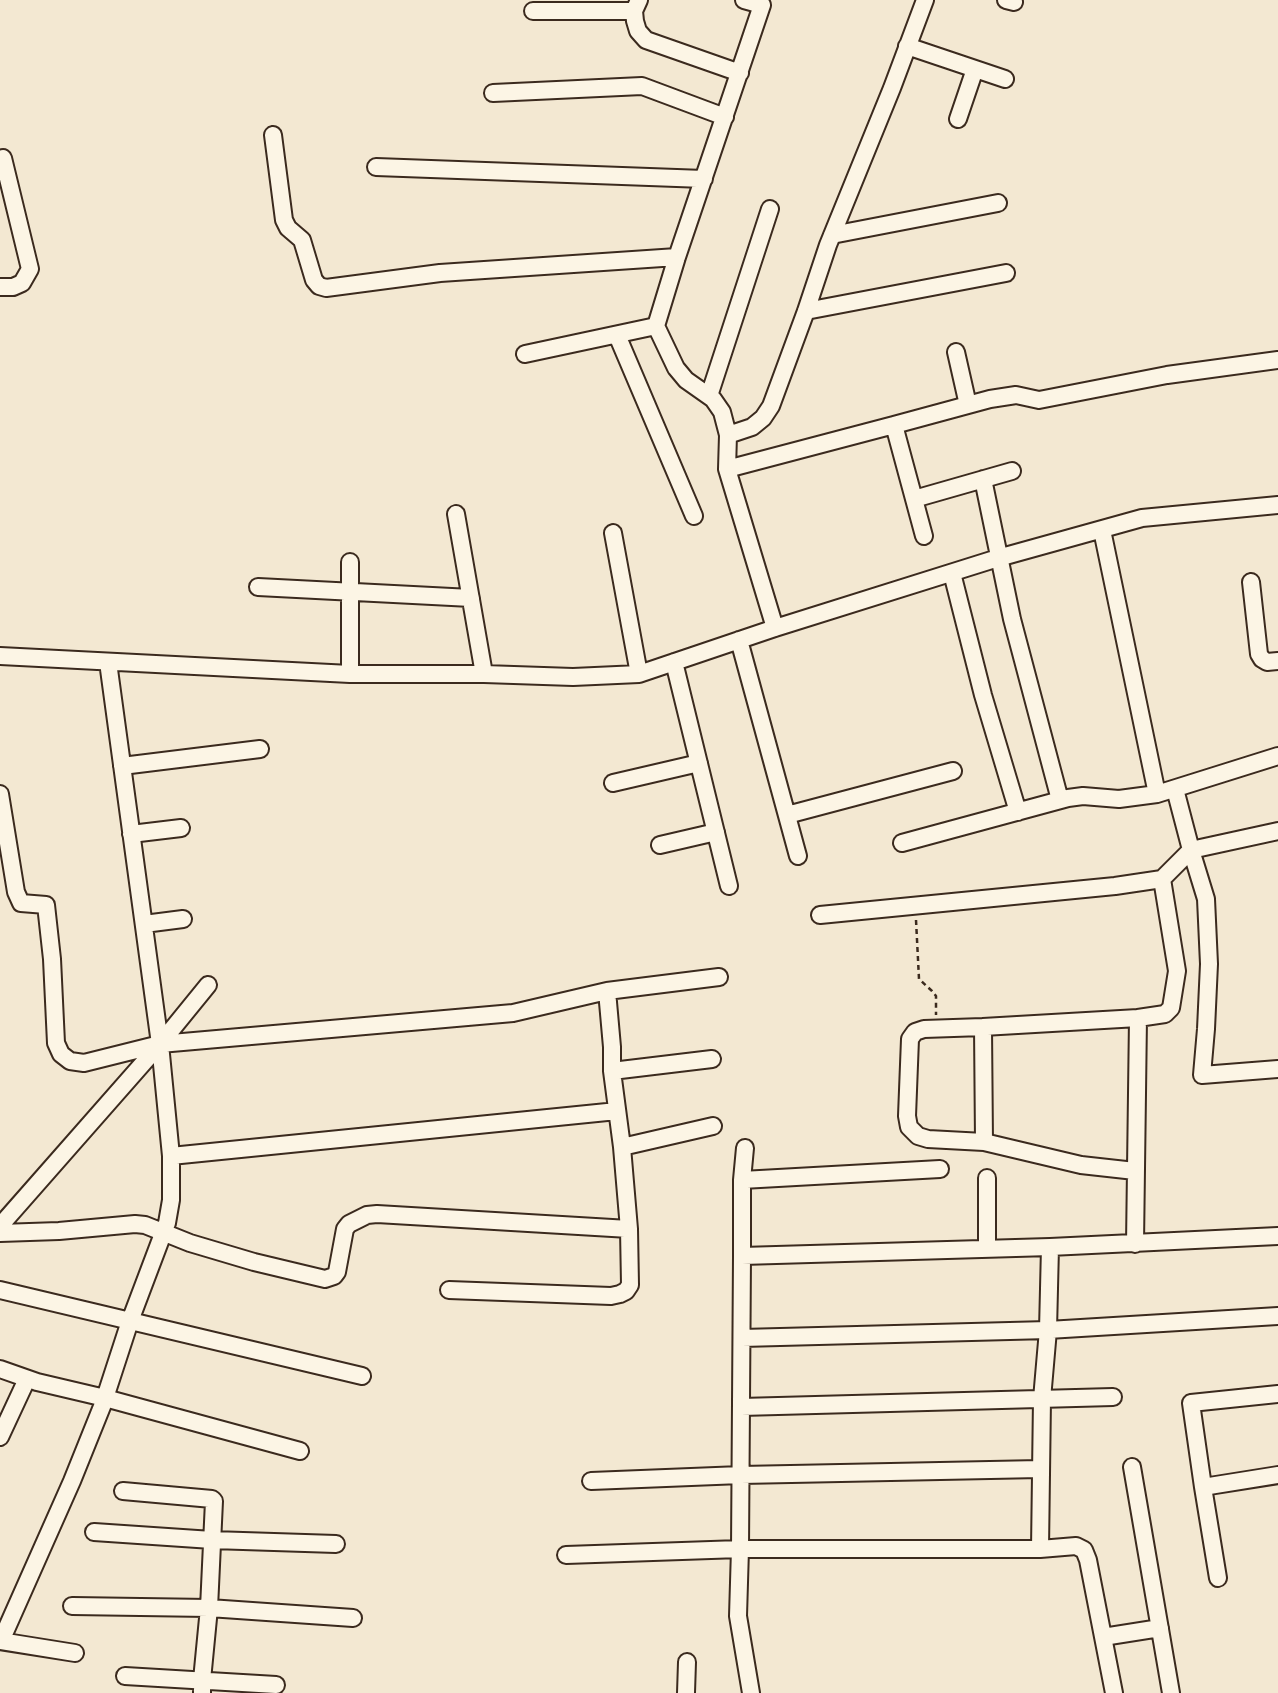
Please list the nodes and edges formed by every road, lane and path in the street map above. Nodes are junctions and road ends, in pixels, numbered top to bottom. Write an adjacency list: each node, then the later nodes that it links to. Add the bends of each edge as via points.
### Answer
1 (744, 0): 7 (street, via 762,6)
2 (925, 0): 5 (street)
3 (636, 6): 4 (street); 7 (street, via 638,31 646,40)
4 (533, 10)
5 (907, 46): 6 (street); 18 (street)
6 (975, 69): 8 (street); 11 (street)
7 (740, 73): 10 (street)
8 (1006, 79)
9 (493, 93): 10 (street, via 642,86)
10 (725, 117): 15 (street)
11 (958, 119)
12 (273, 135): 19 (street, via 284,220 302,240 314,280 319,286 326,288 440,273)
13 (3, 158): 21 (street, via 30,269 22,283)
14 (376, 167): 15 (street)
15 (704, 179): 19 (street)
16 (998, 203): 18 (street)
17 (770, 209): 28 (street)
18 (832, 235): 22 (street)
19 (677, 258): 23 (street)
20 (1006, 273): 22 (street)
21 (0, 286)
22 (806, 311): 31 (street, via 764,418 752,427)
23 (656, 326): 24 (street); 28 (street, via 676,368 686,380)
24 (617, 335): 26 (street); 38 (street)
25 (956, 352): 29 (street)
26 (524, 354)
27 (1278, 360): 29 (street, via 1167,375 1039,400 1016,395)
28 (709, 396): 31 (street, via 722,412)
29 (968, 405): 30 (street)
30 (894, 425): 32 (street); 35 (street)
31 (728, 435): 32 (street)
32 (727, 469): 49 (street)
33 (1012, 471): 34 (street)
34 (982, 479): 35 (street); 42 (street)
35 (914, 499): 41 (street)
36 (1278, 506): 39 (street, via 1142,518)
37 (456, 514): 48 (street)
38 (694, 516)
39 (1102, 530): 42 (street); 66 (street)
40 (613, 533): 57 (street)
41 (924, 536)
42 (998, 558): 44 (street); 67 (street)
43 (350, 562): 47 (street)
44 (952, 573): 49 (street); 68 (street, via 982,695)
45 (1251, 582): 52 (street, via 1259,654 1267,662)
46 (258, 587): 47 (street)
47 (349, 592): 48 (street); 55 (street)
48 (471, 598): 56 (street)
49 (775, 628): 50 (street)
50 (739, 640): 54 (street); 69 (street)
51 (0, 656): 53 (street)
52 (1278, 661)
53 (108, 662): 55 (street); 61 (street)
54 (674, 662): 57 (street); 60 (street)
55 (350, 674): 56 (street)
56 (484, 674): 57 (street, via 573,677)
57 (639, 674)
58 (260, 749): 61 (street)
59 (1278, 756): 64 (street)
60 (699, 763): 63 (street); 73 (street)
61 (122, 766): 74 (street)
62 (953, 770): 69 (street)
63 (613, 784)
64 (1175, 789): 66 (street); 77 (street)
65 (0, 794): 71 (street)
66 (1157, 794): 67 (street, via 1119,799 1084,796)
67 (1060, 800): 68 (street)
68 (1018, 812): 75 (street)
69 (786, 815): 78 (street)
70 (181, 828): 74 (street)
71 (3, 831): 91 (street, via 21,903 46,905 56,1043 61,1054 70,1061 84,1063)
72 (1278, 831): 77 (street)
73 (716, 832): 76 (street); 80 (street)
74 (131, 834): 84 (street)
75 (902, 843)
76 (660, 845)
77 (1191, 850): 79 (street); 93 (street, via 1206,899 1209,964 1202,1075)
78 (798, 856)
79 (1162, 878): 81 (street, via 1115,886); 88 (street, via 1177,971 1171,1008 1165,1014)
80 (729, 886)
81 (915, 906): 82 (street); 90 (path, via 919,979 936,996)
82 (820, 916)
83 (183, 919): 84 (street)
84 (144, 924): 91 (street)
85 (720, 977): 87 (street)
86 (208, 985): 91 (street)
87 (607, 991): 91 (street, via 513,1013); 94 (street)
88 (1138, 1018): 89 (street); 102 (street)
89 (983, 1027): 90 (street); 97 (street)
90 (936, 1028): 97 (street, via 915,1032 910,1039 907,1116 910,1127 918,1136 928,1139)
91 (160, 1044): 100 (street); 105 (street)
92 (712, 1059): 94 (street)
93 (1278, 1069)
94 (612, 1071): 95 (street)
95 (618, 1110): 98 (street); 100 (street)
96 (713, 1126): 98 (street)
97 (984, 1142): 102 (street, via 1081,1165)
98 (622, 1147): 107 (street)
99 (745, 1148): 104 (street)
100 (171, 1156): 108 (street, via 171,1200)
101 (940, 1169): 104 (street)
102 (1135, 1171): 111 (street)
103 (987, 1178): 113 (street)
104 (742, 1180): 114 (street)
105 (6, 1212): 106 (street)
106 (0, 1226)
107 (629, 1229): 108 (street, via 367,1215 345,1229 337,1272 325,1279 190,1243); 116 (street, via 630,1285 620,1294)
108 (164, 1231): 109 (street, via 135,1224); 118 (street)
109 (0, 1233)
110 (1278, 1236): 111 (street)
111 (1135, 1244): 112 (street)
112 (1050, 1247): 113 (street); 119 (street)
113 (987, 1249): 114 (street)
114 (742, 1256): 120 (street)
115 (0, 1290): 118 (street)
116 (449, 1290)
117 (1278, 1316): 119 (street)
118 (130, 1321): 122 (street); 126 (street)
119 (1048, 1330): 120 (street); 127 (street)
120 (742, 1338): 128 (street)
121 (0, 1369): 123 (street)
122 (362, 1376)
123 (27, 1379): 126 (street); 129 (street)
124 (1278, 1394): 136 (street, via 1191,1403)
125 (1113, 1397): 127 (street)
126 (105, 1398): 130 (street); 150 (street, via 72,1481)
127 (1042, 1400): 128 (street); 132 (street)
128 (741, 1407): 133 (street)
129 (0, 1437)
130 (300, 1450)
131 (1132, 1467): 148 (street)
132 (1040, 1469): 133 (street); 142 (street)
133 (741, 1475): 135 (street); 141 (street)
134 (1278, 1475): 136 (street)
135 (591, 1480)
136 (1203, 1487): 144 (street)
137 (123, 1491): 139 (street, via 212,1498)
138 (94, 1532): 139 (street)
139 (212, 1540): 140 (street); 146 (street)
140 (336, 1544)
141 (740, 1549): 142 (street); 143 (street); 157 (street, via 738,1616)
142 (1040, 1549): 149 (street, via 1076,1546 1084,1550)
143 (566, 1555)
144 (1218, 1578)
145 (72, 1606): 146 (street)
146 (209, 1608): 147 (street); 155 (street)
147 (353, 1618)
148 (1160, 1628): 149 (street); 159 (street)
149 (1103, 1637): 158 (street)
150 (0, 1641): 151 (street)
151 (75, 1653)
152 (688, 1662): 156 (street)
153 (125, 1676): 155 (street)
154 (276, 1685): 155 (street)
155 (202, 1686)
156 (686, 1693)
157 (751, 1693)
158 (1114, 1693)
159 (1171, 1693)

